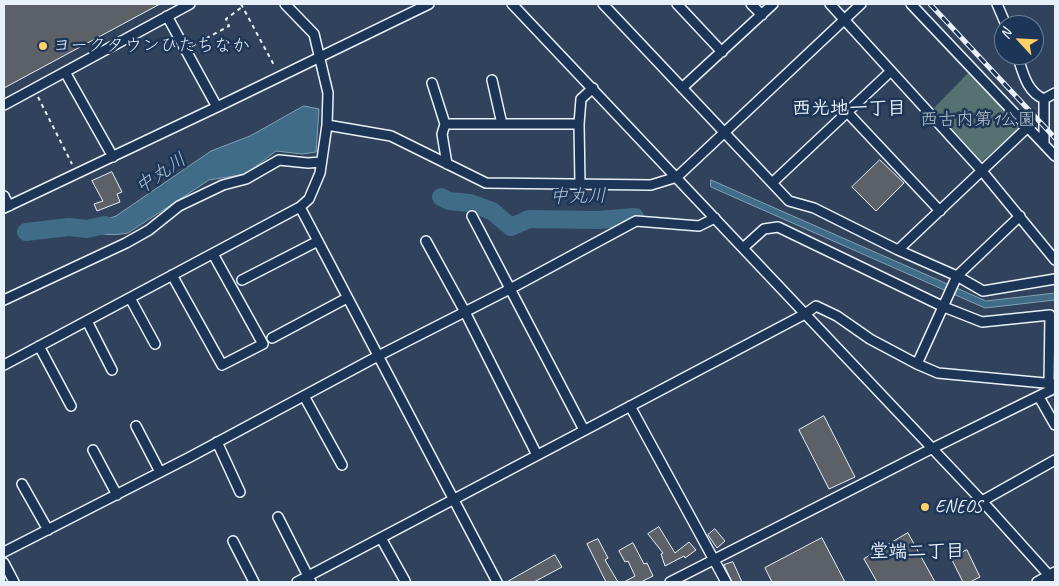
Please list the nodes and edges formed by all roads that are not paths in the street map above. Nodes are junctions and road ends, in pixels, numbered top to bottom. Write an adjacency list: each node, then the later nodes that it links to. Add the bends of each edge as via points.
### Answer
1 (190, 4): 13 (street)
2 (285, 4): 16 (street, via 314,34)
3 (429, 4): 16 (street)
4 (512, 4): 22 (street)
5 (603, 4): 23 (street)
6 (677, 4): 15 (street)
7 (751, 4): 12 (street)
8 (773, 4): 12 (street)
9 (830, 4): 14 (street)
10 (862, 4): 14 (street)
11 (911, 4): 33 (street)
12 (762, 15): 15 (street)
13 (167, 16): 19 (street); 27 (street)
14 (845, 20): 18 (street); 34 (street)
15 (722, 52): 23 (street)
16 (320, 57): 27 (street); 32 (street, via 328,92)
17 (1020, 65): 25 (street, via 1028,87)
18 (891, 71): 28 (street); 40 (street)
19 (65, 72): 26 (street); 36 (street)
20 (492, 80): 30 (street)
21 (432, 83): 29 (street)
22 (593, 88): 31 (street, via 581,99); 41 (street)
23 (682, 88): 34 (street)
24 (1055, 93): 25 (street)
25 (1044, 99): 35 (street)
26 (4, 104)
27 (217, 107): 36 (street)
28 (847, 112): 42 (street); 47 (street)
29 (445, 124): 30 (street); 39 (street, via 442,134)
30 (502, 124): 31 (street)
31 (579, 124): 43 (street)
32 (326, 125): 38 (street); 39 (street, via 391,136)
33 (1028, 127): 35 (street); 40 (street)
34 (725, 132): 41 (street); 42 (street)
35 (1044, 143): 37 (street)
36 (113, 156): 45 (street)
37 (1055, 156)
38 (321, 162): 46 (street, via 309,199); 64 (street, via 279,160 246,179 223,185 179,206 149,230 126,243)
39 (447, 164): 43 (street, via 486,183)
40 (982, 171): 47 (street); 49 (street)
41 (677, 177): 43 (street, via 651,185); 50 (street)
42 (772, 183): 54 (street, via 788,201 814,208)
43 (580, 184)
44 (4, 196): 45 (street)
45 (6, 207)
46 (300, 207): 51 (street); 55 (street)
47 (940, 211): 54 (street)
48 (472, 216): 61 (street)
49 (1020, 216): 56 (street); 58 (street)
50 (715, 218): 53 (street); 61 (street, via 699,226 636,221)
51 (318, 240): 60 (street); 63 (street)
52 (426, 240): 66 (street)
53 (743, 248): 65 (street, via 764,229 778,226); 67 (street)
54 (898, 250): 58 (street)
55 (213, 254): 57 (street); 57 (street, via 263,344 222,365)
56 (1055, 260)
57 (172, 275): 62 (street)
58 (957, 276): 59 (street, via 983,291); 65 (street)
59 (1055, 279)
60 (242, 280)
61 (510, 289): 66 (street); 83 (street)
62 (130, 298): 68 (street); 70 (street)
63 (348, 298): 69 (street); 72 (street)
64 (4, 300)
65 (944, 307): 73 (street); 76 (street, via 982,322 1050,315)
66 (465, 312): 72 (street); 87 (street)
67 (805, 314): 73 (street, via 816,306); 80 (street); 85 (street)
68 (87, 320): 71 (street); 75 (street)
69 (272, 338)
70 (155, 344)
71 (39, 346): 74 (street); 79 (street)
72 (378, 356): 77 (street); 94 (street)
73 (917, 364): 76 (street, via 938,372)
74 (4, 365)
75 (112, 370)
76 (1053, 385): 78 (street)
77 (304, 396): 84 (street); 89 (street)
78 (1039, 396): 81 (street); 85 (street)
79 (71, 406)
80 (630, 406): 83 (street); 101 (street)
81 (1055, 425)
82 (136, 426): 90 (street)
83 (584, 430): 87 (street)
84 (217, 442): 90 (street); 92 (street)
85 (931, 449): 95 (street); 101 (street)
86 (93, 450): 93 (street)
87 (537, 455): 94 (street)
88 (1055, 460): 95 (street)
89 (342, 465)
90 (160, 472): 93 (street)
91 (22, 484): 97 (street)
92 (240, 492)
93 (116, 494): 97 (street)
94 (453, 500): 98 (street); 109 (street)
95 (982, 501): 103 (street)
96 (278, 518): 104 (street)
97 (48, 530): 100 (street)
98 (381, 538): 104 (street); 105 (street)
99 (233, 541): 107 (street)
100 (4, 552)
101 (714, 559): 110 (street); 111 (street)
102 (4, 563): 106 (street)
103 (1053, 576): 112 (street)
104 (310, 579): 108 (street)
105 (405, 581)
106 (14, 582)
107 (254, 582)
108 (297, 582)
109 (498, 582)
110 (670, 582)
111 (726, 582)
112 (1036, 582)

